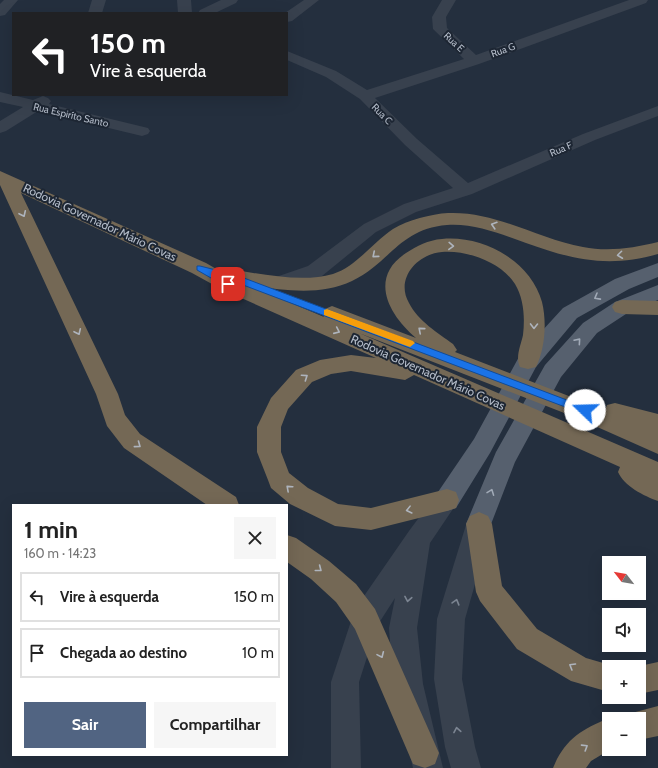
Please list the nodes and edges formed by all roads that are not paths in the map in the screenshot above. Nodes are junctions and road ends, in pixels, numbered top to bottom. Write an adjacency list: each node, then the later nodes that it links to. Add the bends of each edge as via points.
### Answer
1 (11, 0): 8 (street)
2 (99, 0): 9 (street)
3 (184, 0): 10 (street)
4 (231, 0): 11 (street)
5 (312, 0): 12 (street)
6 (449, 0): 14 (street, Rua E, via 439,17 440,29)
7 (641, 0): 14 (street, Rua G)
8 (0, 12)
9 (95, 12)
10 (185, 12)
11 (207, 12)
12 (288, 17)
13 (288, 55): 16 (street, Rua C, via 331,74)
14 (474, 61): 16 (street, Rua G)
15 (49, 96): 18 (street)
16 (364, 96): 23 (street, Rua C)
17 (0, 97): 18 (street, Rua Espiríto Santo)
18 (35, 106): 20 (street); 21 (street, Rua Espiríto Santo)
19 (658, 111): 23 (street, Rua F, via 589,137)
20 (0, 128)
21 (142, 131)
22 (3, 177): 25 (highway, Rodovia Governador Mário Covas); 41 (highway, one-way to 41, via 107,394 115,419 132,441)
23 (466, 190): 28 (street, Rua F, via 410,208 370,228 353,239 323,266)
24 (658, 248): 28 (highway, one-way to 28, via 614,256 574,253 489,223 454,219 426,223 401,233 358,269 336,280 318,283)
25 (200, 268): 27 (highway, Rodovia Governador Mário Covas); 33 (highway, Rodovia Governador Mário Covas, one-way to 33, via 228,284)
26 (658, 270): 32 (main road, one-way to 32, via 622,284 570,313)
27 (233, 277): 28 (highway); 33 (highway, Rodovia Governador Mário Covas)
28 (283, 282)
29 (658, 292): 30 (main road)
30 (622, 307): 31 (highway); 42 (main road, one-way to 30, via 504,459 553,371 590,328)
31 (658, 308)
32 (528, 361): 33 (highway, one-way to 32, via 407,316 398,302 394,285 397,273 406,263 420,252 434,246 470,248 488,255 503,261 524,282 533,308 534,329); 40 (main road, via 482,446)
33 (456, 372): 34 (highway, Rodovia Governador Mário Covas); 36 (highway, Rodovia Governador Mário Covas); 40 (highway, one-way to 33, via 371,519 335,515 298,496 280,480 269,452 268,427 279,404 304,376 328,366 351,363)
34 (585, 410): 35 (highway, via 608,411); 37 (highway, Rodovia Governador Mário Covas)
35 (658, 424)
36 (577, 438): 38 (highway, Rodovia Governador Mário Covas); 39 (highway)
37 (658, 444)
38 (658, 473)
39 (658, 490)
40 (447, 500): 43 (street)
41 (226, 504)
42 (479, 524): 46 (highway, one-way to 42, via 581,671 527,639 489,592); 54 (street, one-way to 42, via 460,747 448,672 451,619)
43 (418, 539): 45 (street); 52 (street, one-way to 52, via 403,628 408,684)
44 (288, 548): 45 (highway, one-way to 45, via 320,570 346,593)
45 (365, 619): 52 (highway, one-way to 52); 53 (street, via 345,682)
46 (602, 676)
47 (658, 676): 48 (highway)
48 (646, 679)
49 (658, 721): 50 (highway)
50 (646, 724)
51 (602, 737): 55 (highway, one-way to 51, via 580,750)
52 (426, 760)
53 (346, 768)
54 (466, 768)
55 (568, 768)

